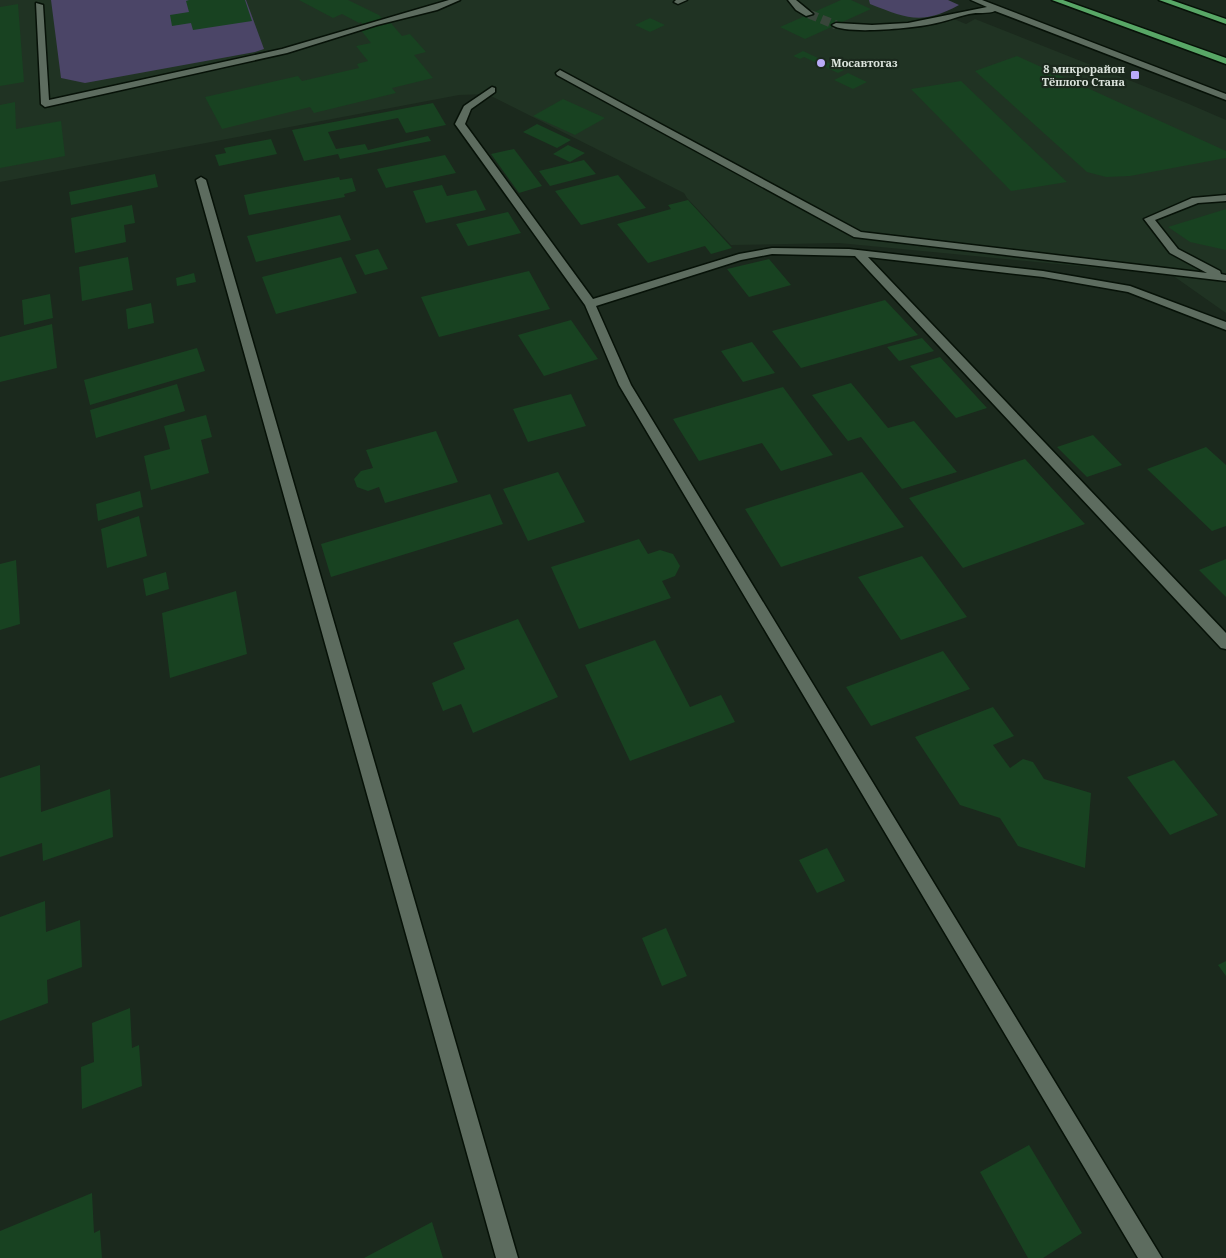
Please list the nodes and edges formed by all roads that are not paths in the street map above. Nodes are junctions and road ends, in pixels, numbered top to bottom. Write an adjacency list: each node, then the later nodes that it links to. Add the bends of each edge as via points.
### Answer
1 (456, 0): 6 (street, via 284,51 45,104)
2 (792, 0): 8 (street)
3 (975, 0): 7 (street)
4 (1056, 0): 11 (highway)
5 (1163, 0): 9 (highway)
6 (39, 5)
7 (1004, 11): 10 (street, via 982,9 930,22 875,27); 14 (street)
8 (809, 14)
9 (1226, 22)
10 (836, 25)
11 (1226, 61)
12 (560, 73): 18 (street, via 858,235)
13 (492, 90): 19 (street, via 462,113 460,124)
14 (1226, 97)
15 (201, 180): 22 (street)
16 (1226, 198): 18 (street, via 1196,200 1149,219 1174,251)
17 (858, 253): 19 (street, via 772,251 739,257); 20 (street, via 1043,274 1130,289); 21 (street)
18 (1225, 278)
19 (590, 304): 23 (street, via 626,385)
20 (1226, 326)
21 (1226, 644)
22 (507, 1258)
23 (1151, 1258)

